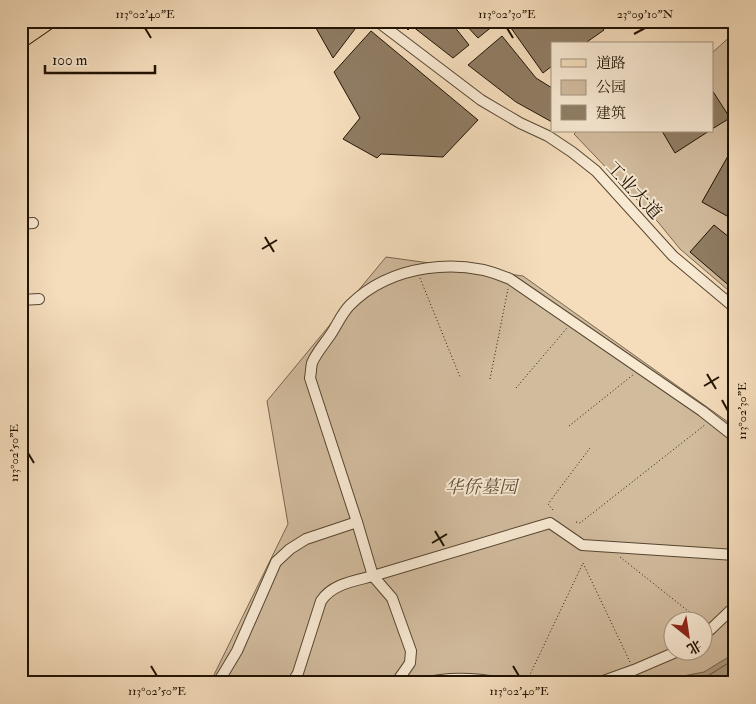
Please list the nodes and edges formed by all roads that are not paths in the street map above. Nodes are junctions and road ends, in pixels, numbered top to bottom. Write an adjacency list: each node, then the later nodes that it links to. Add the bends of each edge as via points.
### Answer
1 (50, 21): 3 (main road)
2 (378, 21): 8 (street, 工业大道, via 481,100 520,124 548,136 596,171 673,256)
3 (21, 41)
4 (33, 223): 5 (street)
5 (21, 224)
6 (40, 299): 7 (street)
7 (21, 300)
8 (735, 308)
9 (735, 438): 10 (street, via 510,279 479,269 434,268 402,274 384,280 348,307 312,362 310,378)
10 (357, 522): 12 (street); 16 (street, via 306,539 276,562 237,650)
11 (735, 555): 12 (street, via 582,545 550,523)
12 (373, 576): 17 (street, via 345,583 326,593); 18 (street, via 392,598 411,651 410,663)
13 (735, 606): 14 (street)
14 (714, 626)
15 (664, 657): 21 (street)
16 (216, 683)
17 (292, 683)
18 (396, 683)
19 (424, 683): 20 (street, via 460,678)
20 (502, 683)
21 (598, 683)

